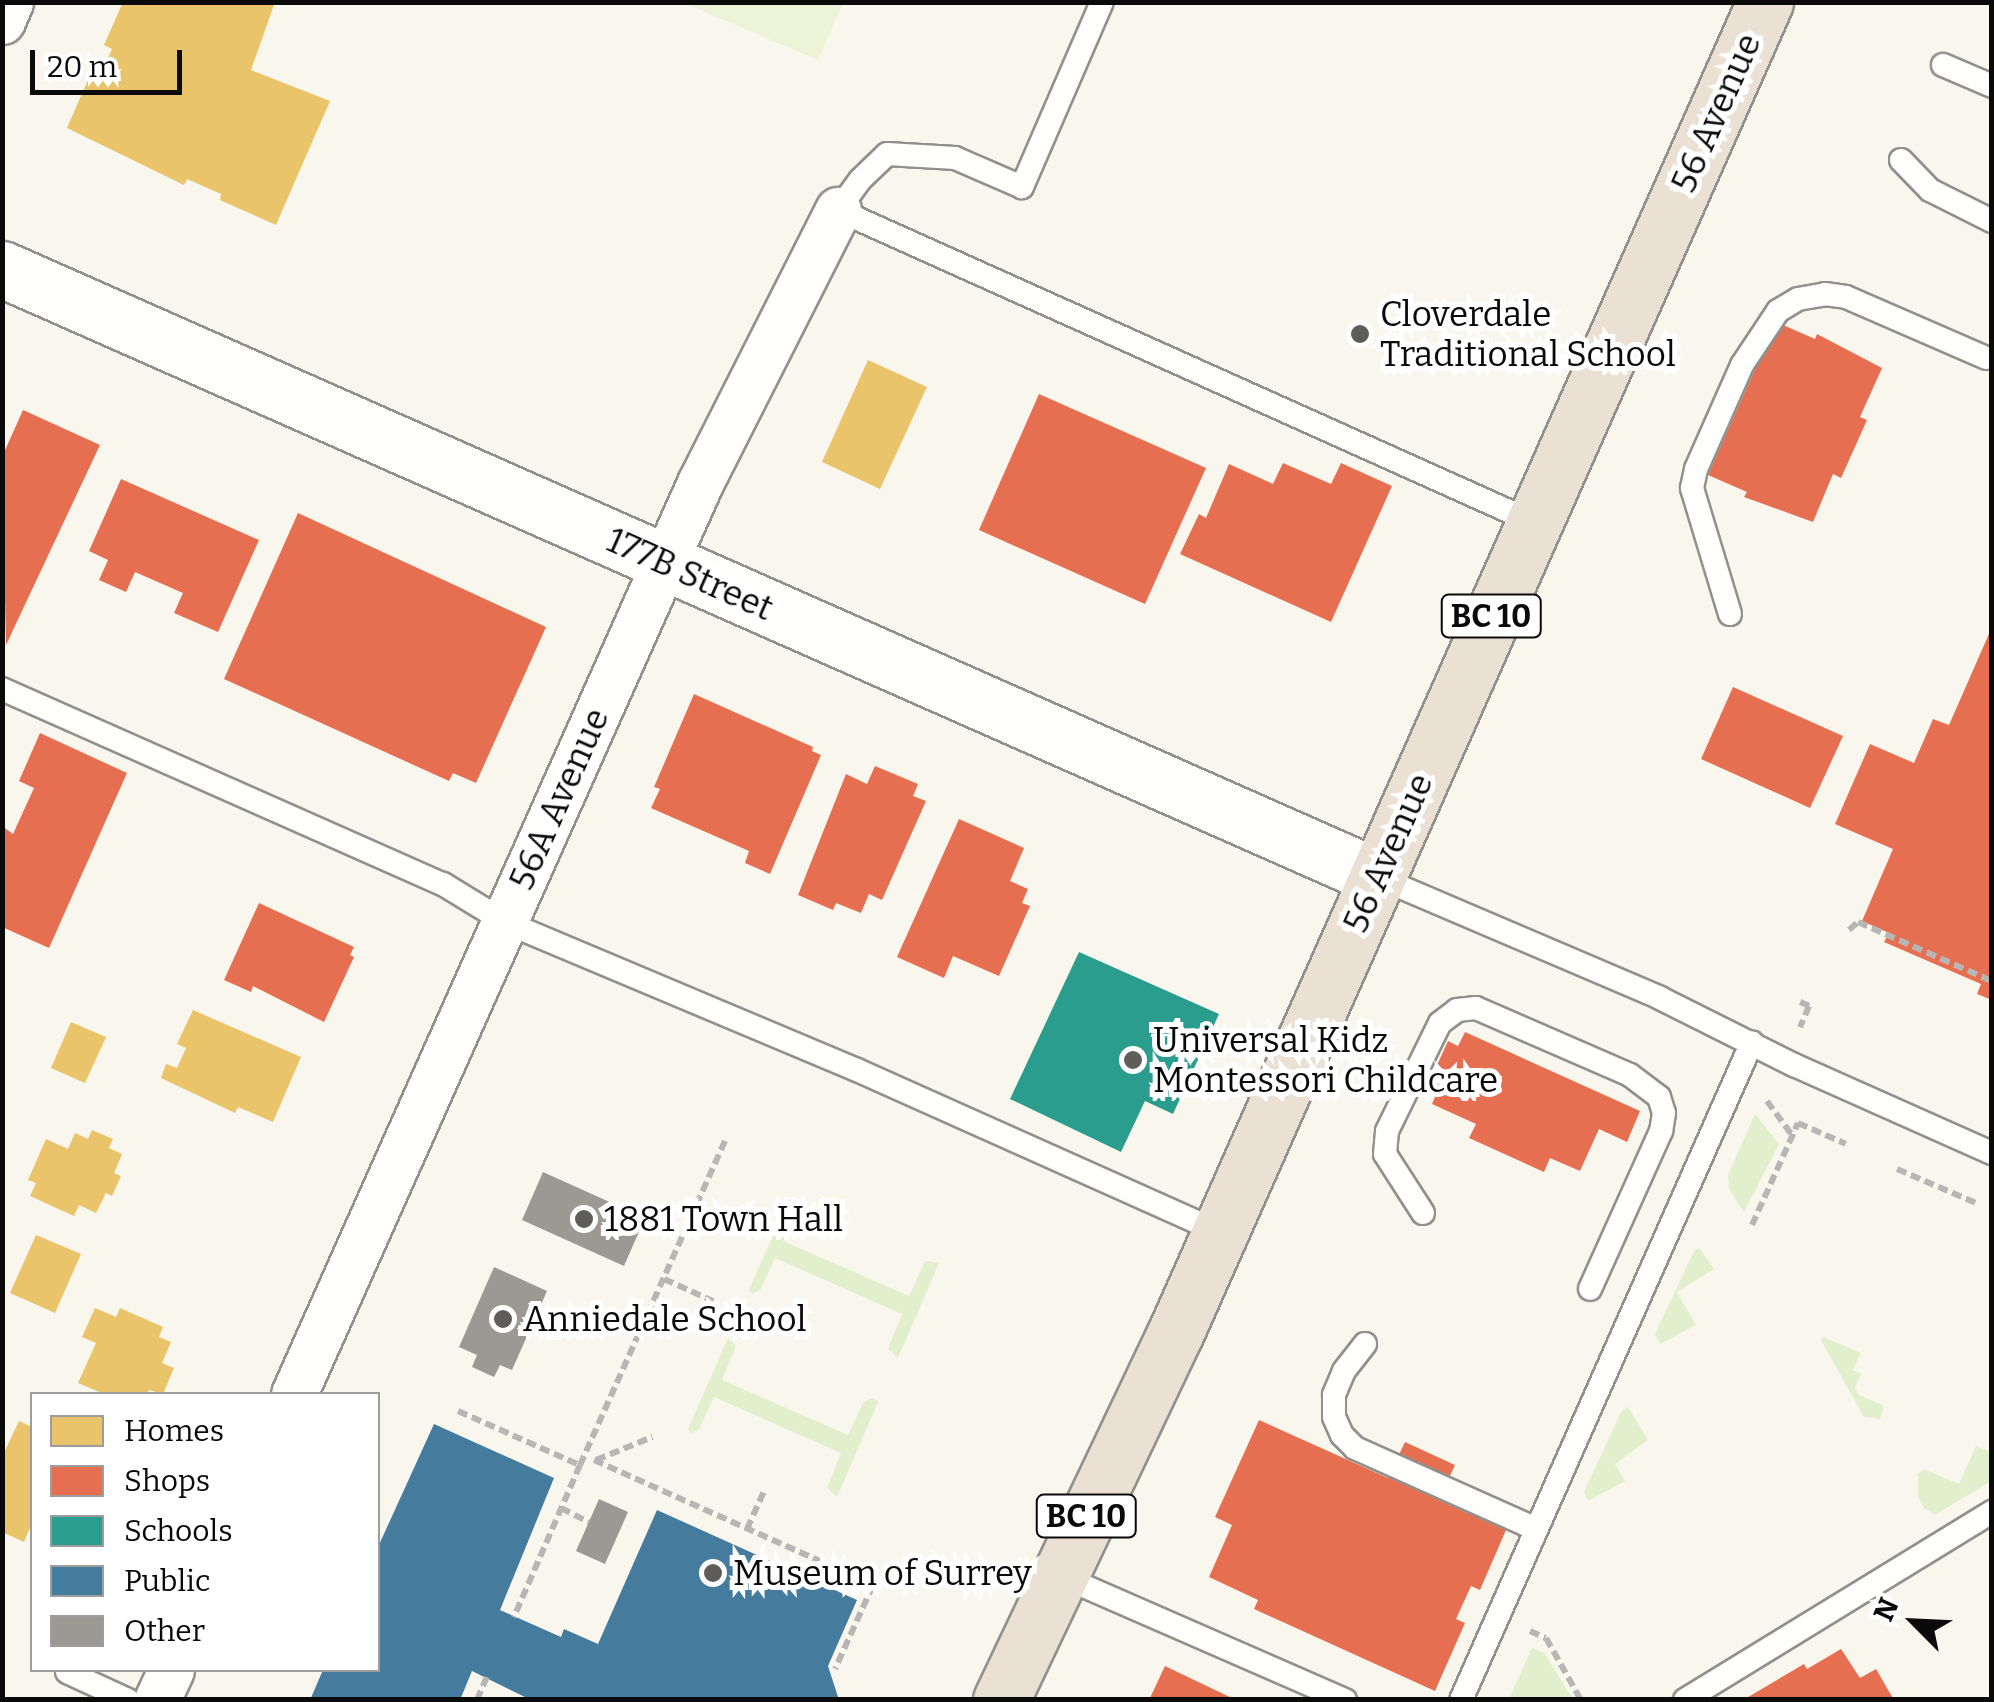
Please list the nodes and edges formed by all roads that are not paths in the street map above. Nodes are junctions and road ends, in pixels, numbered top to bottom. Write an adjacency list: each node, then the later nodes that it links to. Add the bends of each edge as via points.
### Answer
1 (10, 2): 4 (street)
2 (1102, 2): 8 (lane, via 1022,187 955,158 887,154)
3 (1765, 2): 12 (highway, 56 Avenue / BC 10)
4 (2, 21)
5 (1943, 65): 6 (lane)
6 (1992, 86)
7 (1901, 160): 9 (lane, via 1930,190)
8 (838, 210): 12 (lane); 13 (street, 56A Avenue)
9 (1992, 222)
10 (2, 269): 13 (street, 177B Street)
11 (1986, 358): 14 (lane, via 1846,297 1798,299 1778,311 1742,364 1692,488)
12 (1533, 522): 16 (highway, 56 Avenue / BC 10)
13 (664, 562): 16 (street, 177B Street); 17 (street, 56A Avenue)
14 (1730, 614)
15 (2, 689): 17 (lane, via 443,884)
16 (1377, 877): 18 (lane); 21 (highway, 56 Avenue / BC 10)
17 (504, 922): 21 (lane); 24 (street, 56A Avenue)
18 (1752, 1042): 19 (lane); 26 (lane)
19 (1992, 1153)
20 (1423, 1213): 22 (lane, via 1386,1154 1387,1131 1440,1023 1457,1010 1476,1008 1630,1076 1659,1096 1661,1131)
21 (1220, 1232): 27 (highway, 56 Avenue / BC 10)
22 (1590, 1290)
23 (1365, 1344): 26 (lane, via 1334,1395 1342,1435 1356,1448)
24 (295, 1392)
25 (1992, 1512): 35 (lane)
26 (1536, 1529): 34 (lane)
27 (1058, 1574): 32 (highway, 56 Avenue / BC 10); 33 (lane)
28 (67, 1672): 30 (lane)
29 (170, 1672): 31 (street)
30 (128, 1700)
31 (158, 1700)
32 (1000, 1700)
33 (1345, 1700)
34 (1462, 1700)
35 (1685, 1700)

